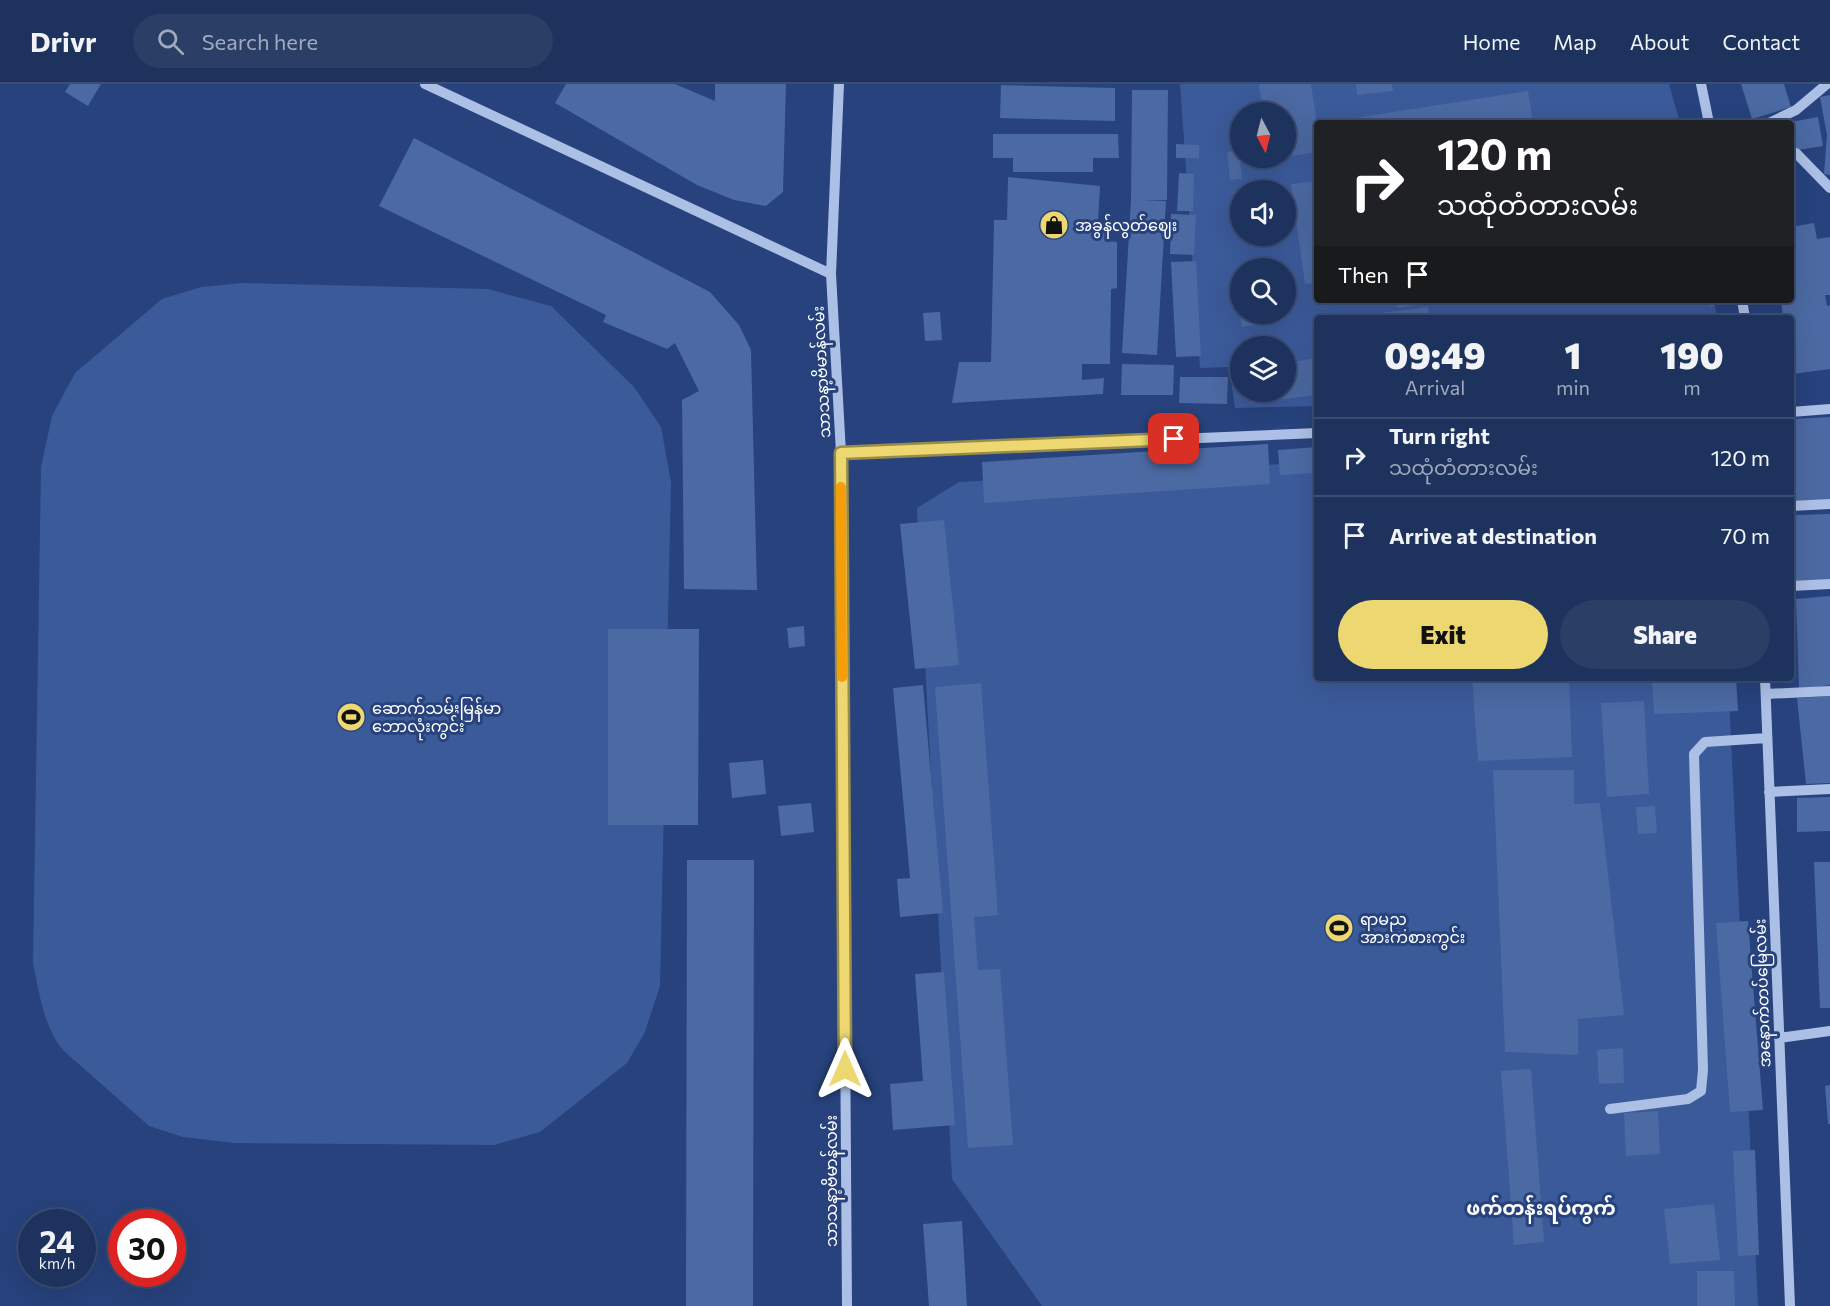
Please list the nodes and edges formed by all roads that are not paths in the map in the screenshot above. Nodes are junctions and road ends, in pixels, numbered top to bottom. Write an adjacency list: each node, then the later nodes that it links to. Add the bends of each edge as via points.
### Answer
1 (425, 84): 9 (street)
2 (839, 84): 9 (street, သာသနာ့ဗိမာန်လမ်း)
3 (1701, 84): 5 (street)
4 (1827, 84): 6 (street, via 1796,110)
5 (1708, 120)
6 (1775, 120)
7 (1794, 153): 8 (street)
8 (1830, 188)
9 (831, 274): 13 (street, သာသနာ့ဗိမာန်လမ်း)
10 (1830, 409): 11 (street)
11 (1794, 412)
12 (1314, 433): 13 (street)
13 (841, 453): 27 (street, သာသနာ့ဗိမာန်လမ်း)
14 (1830, 504): 15 (street)
15 (1794, 506)
16 (1830, 584): 17 (street)
17 (1794, 586)
18 (1765, 681): 20 (street, အနောက်တပ်မြေလမ်း)
19 (1830, 691): 20 (street)
20 (1766, 694): 21 (street, အနောက်တပ်မြေလမ်း)
21 (1767, 738): 23 (street, အနောက်တပ်မြေလမ်း); 26 (street, via 1705,742 1694,754 1701,1091 1688,1099)
22 (1830, 789): 23 (street)
23 (1769, 792): 25 (street, အနောက်တပ်မြေလမ်း)
24 (1830, 1031): 25 (street)
25 (1779, 1038): 28 (street, အနောက်တပ်မြေလမ်း)
26 (1610, 1109)
27 (847, 1306)
28 (1790, 1306)

